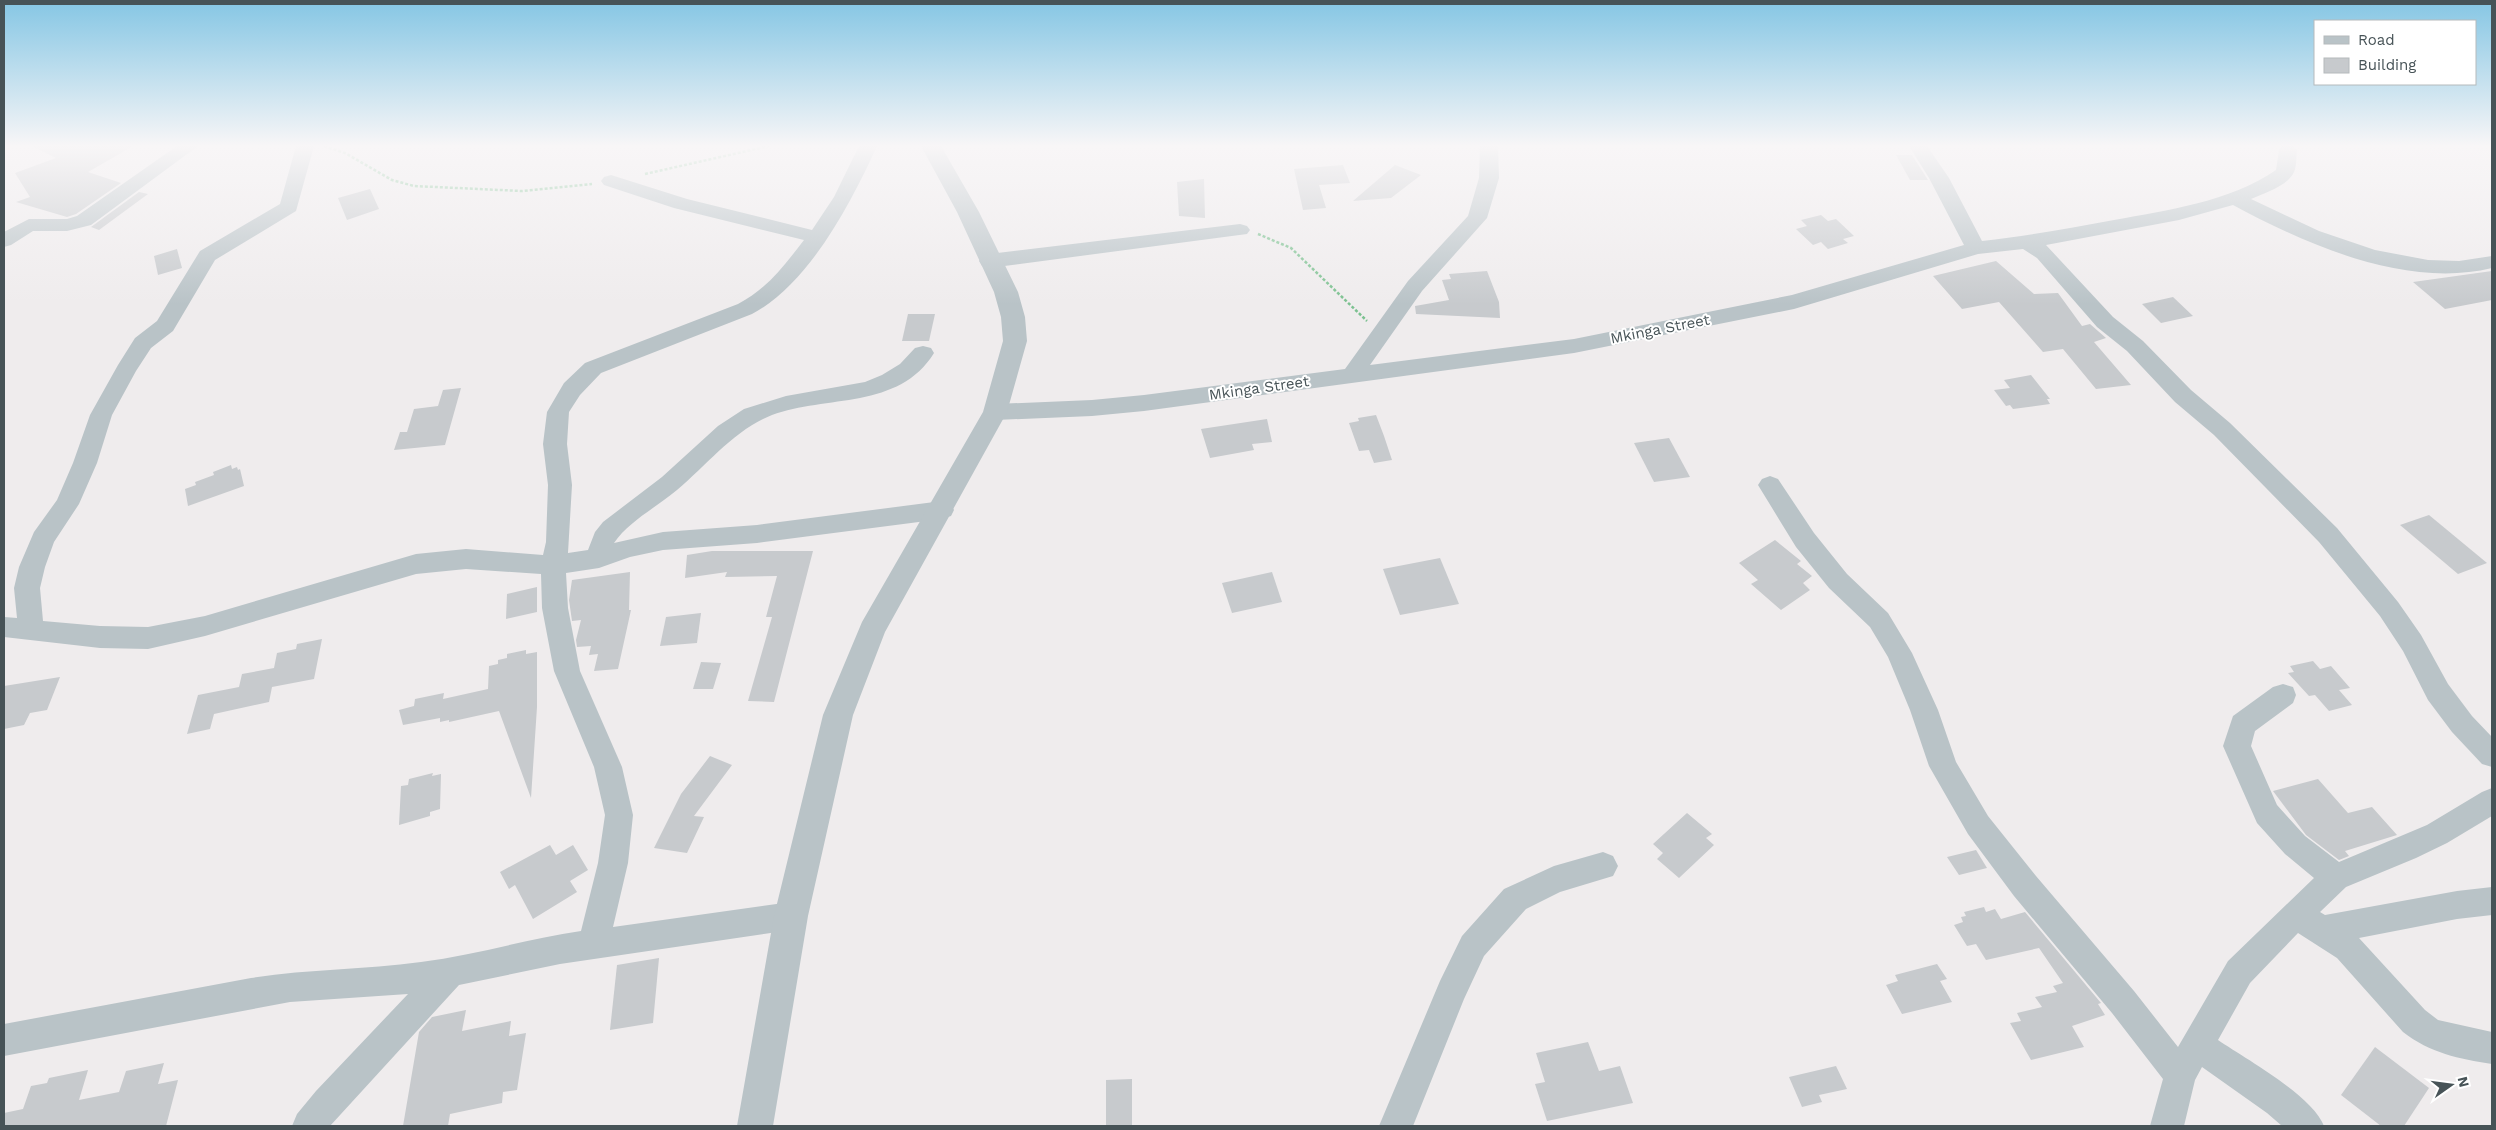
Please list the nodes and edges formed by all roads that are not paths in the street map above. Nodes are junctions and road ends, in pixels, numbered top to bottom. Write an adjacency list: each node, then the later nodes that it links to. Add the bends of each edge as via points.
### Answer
1 (116, 199): 12 (street, via 84,222 67,226 29,225)
2 (291, 199): 25 (street, via 289,207 207,256 165,326 143,344 118,385 100,415 85,463 67,504 43,539 32,567 27,588)
3 (665, 199): 11 (street)
4 (843, 199): 11 (street)
5 (961, 199): 15 (street)
6 (1483, 199): 18 (street, via 1477,218 1415,286)
7 (1951, 199): 14 (street)
8 (2232, 199): 13 (street, Mkinga Street, via 2179,214)
9 (2236, 199): 16 (street, via 2283,224 2381,257 2457,268)
10 (1240, 230): 15 (street)
11 (817, 237): 23 (street, via 778,287 762,300 593,368 572,388 558,412 555,444 560,485 558,542)
12 (4, 241)
13 (2027, 242): 14 (street, Mkinga Street); 27 (street, via 2044,253 2105,322 2135,346 2183,396 2222,429 2328,535 2389,609 2450,708)
14 (1976, 248): 18 (street, Mkinga Street, via 1794,302 1740,314 1574,346)
15 (989, 260): 19 (street, via 1006,292 1015,341)
16 (2488, 262)
17 (923, 353): 22 (street, via 912,367 889,382 845,395 764,410 730,430 605,536)
18 (1352, 375): 19 (street, Mkinga Street, via 1144,403)
19 (996, 412): 21 (street)
20 (1770, 485): 40 (street, via 1805,540 1838,581 1879,620 1899,653 1924,710 1943,766 1978,825)
21 (942, 510): 22 (street, via 757,534 664,541); 33 (street, via 872,630 838,715)
22 (599, 558): 23 (street)
23 (553, 565): 25 (street, via 466,559 416,564 205,626 148,638 100,637); 35 (street, via 555,608 568,671 608,767 619,815 613,863)
24 (4, 627): 25 (street)
25 (31, 628)
26 (2283, 695): 30 (street, via 2243,724 2237,746 2267,814 2295,845)
27 (2492, 755)
28 (2492, 801): 30 (street, via 2406,849)
29 (1603, 866): 43 (street, via 1554,880 1514,899 1472,946)
30 (2336, 877): 32 (street)
31 (2492, 901): 34 (street)
32 (2296, 914): 34 (street); 38 (street, via 2239,972)
33 (791, 916): 35 (street); 42 (street)
34 (2324, 930): 39 (street, via 2348,948 2414,1021 2427,1031 2440,1038)
35 (593, 945): 36 (street)
36 (449, 973): 37 (street, via 387,982 290,987); 41 (street)
37 (4, 1040)
38 (2198, 1045): 40 (street); 45 (street, via 2279,1101)
39 (2492, 1048)
40 (2180, 1075): 44 (street)
41 (310, 1126)
42 (755, 1126)
43 (1396, 1126)
44 (2167, 1126)
45 (2307, 1126)

